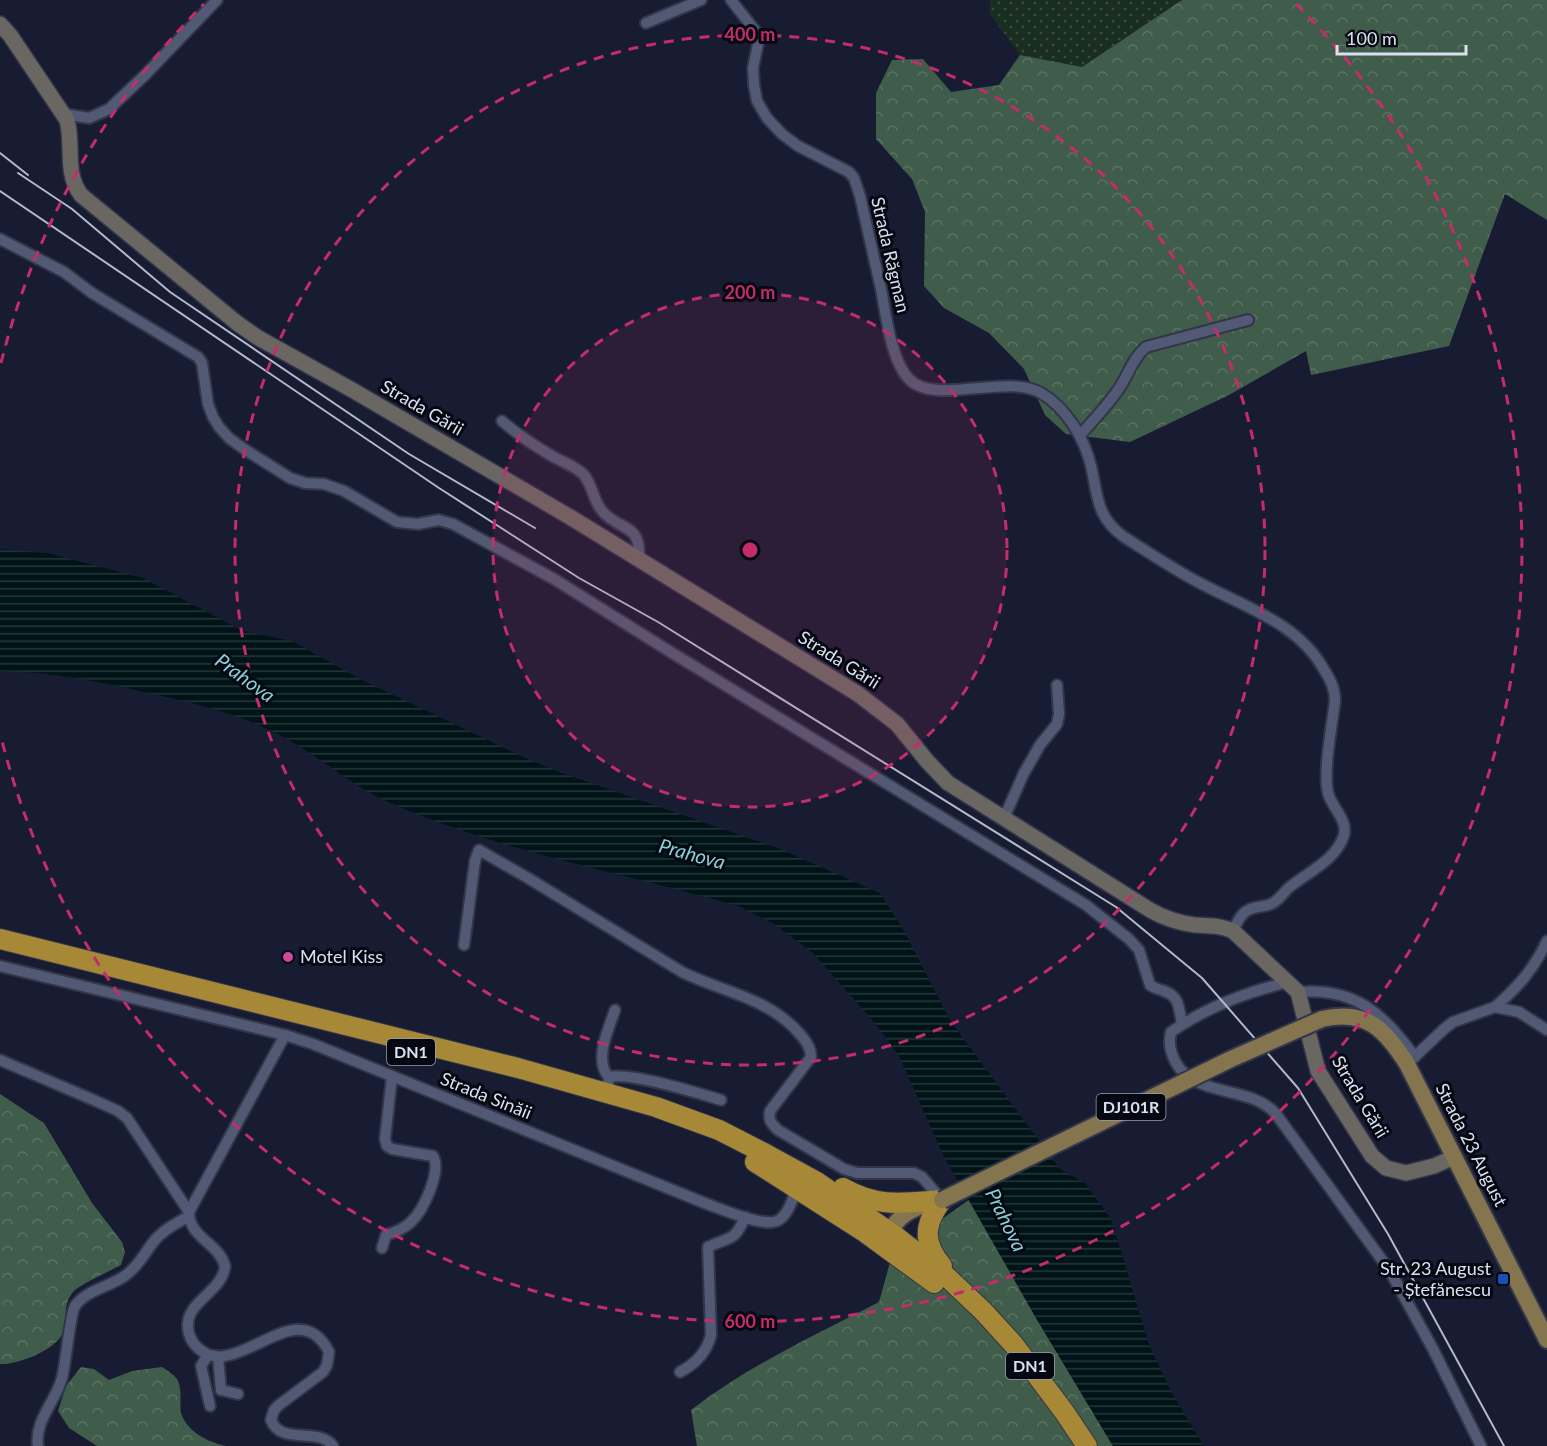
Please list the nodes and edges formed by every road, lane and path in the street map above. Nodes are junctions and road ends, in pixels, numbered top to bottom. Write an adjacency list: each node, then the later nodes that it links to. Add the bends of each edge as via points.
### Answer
1 (217, 0): 6 (street, via 109,109 88,118)
2 (701, 0): 4 (street)
3 (730, 0): 10 (street, Strada Răgman, via 759,39 754,85 766,118 798,146 849,172 857,184 894,347 907,378 924,389 1022,386 1038,391 1050,399)
4 (646, 23)
5 (0, 24): 6 (street)
6 (64, 114): 11 (street, Strada Gării, via 70,133 70,169 81,195 237,323)
7 (0, 239): 23 (street, via 64,272 198,357 208,404 219,428 290,478 344,491 397,522 439,520 453,524 554,579 1086,904 1139,950 1150,985 1177,999)
8 (1248, 320): 10 (street, via 1146,347 1138,353 1102,412)
9 (502, 421): 11 (street, via 583,474 603,512 630,528 639,542)
10 (1080, 435): 14 (street, Strada Răgman, via 1101,513 1112,526 1196,581 1285,626 1321,663 1335,690 1328,792 1344,824 1344,833 1332,854 1313,873 1271,904 1242,913)
11 (639, 560): 13 (street, Strada Gării, via 858,694 897,724 948,783)
12 (1058, 686): 13 (street, via 1057,724 1024,773)
13 (1004, 818): 14 (street, Strada Gării, via 1160,916)
14 (1233, 931): 20 (street)
15 (0, 939): 29 (highway, DN1, via 460,1053)
16 (1547, 941): 21 (street, via 1518,987)
17 (464, 945): 34 (street, via 479,850 682,972 778,1013 806,1041 811,1057 770,1112 771,1124 843,1170 914,1173)
18 (0, 952): 33 (highway, DN1, via 438,1059 652,1116 715,1140)
19 (0, 966): 25 (street, Strada Sinăii)
20 (1293, 987): 23 (street, via 1256,990); 27 (street, via 1331,992 1364,1005 1393,1027); 32 (street, Strada Gării, via 1318,1071 1372,1156 1386,1168 1406,1173)
21 (1495, 1007): 24 (street, via 1519,1012); 27 (street, via 1453,1022)
22 (615, 1010): 29 (street, via 602,1055)
23 (1182, 1024): 49 (street, via 1171,1032 1169,1041 1174,1061 1193,1082 1264,1104 1276,1114 1390,1270)
24 (1547, 1030)
25 (285, 1035): 28 (street, Strada Sinăii); 35 (street)
26 (0, 1060): 35 (street, via 127,1118)
27 (1411, 1060): 32 (main road, Strada 23 August / DJ101R); 34 (main road, Strada 23 August / DJ101R, bridge, via 1367,1022 1344,1016 1322,1019 1231,1059)
28 (392, 1076): 36 (street, Strada Sinăii); 38 (street, via 387,1146 433,1156 436,1165 422,1209 402,1229 386,1235)
29 (607, 1085): 30 (street, via 621,1076); 31 (highway, DN1)
30 (721, 1100)
31 (739, 1140): 34 (highway, via 783,1154 865,1199 900,1204); 37 (highway, DN1, via 817,1182)
32 (1454, 1157): 40 (main road, Strada 23 August / DJ101R)
33 (797, 1187): 36 (street, Strada Sinăii, via 780,1220 767,1223); 37 (highway, DN1)
34 (942, 1200): 37 (main road, DJ101R, via 904,1214); 39 (highway, via 930,1217 928,1245)
35 (189, 1214): 41 (street, via 193,1228 219,1254 225,1266 222,1278 192,1310 188,1321 195,1346); 45 (street, via 156,1238 125,1276 89,1294 73,1309 61,1381 38,1430)
36 (745, 1217): 42 (street, via 737,1234 708,1247 710,1342 691,1367)
37 (886, 1238): 39 (highway, DN1, via 920,1254); 47 (highway, DN1, via 990,1334)
38 (382, 1248)
39 (965, 1293): 48 (highway, DN1, via 1027,1361)
40 (1547, 1340)
41 (213, 1356): 43 (street, via 221,1390); 44 (street, via 201,1366); 46 (street, via 227,1356 292,1330 307,1330 320,1338 329,1352 323,1372 274,1410 271,1420 280,1431 321,1437)
42 (680, 1372)
43 (238, 1394)
44 (210, 1406)
45 (38, 1446)
46 (333, 1446)
47 (1073, 1446)
48 (1087, 1446)
49 (1481, 1446)

